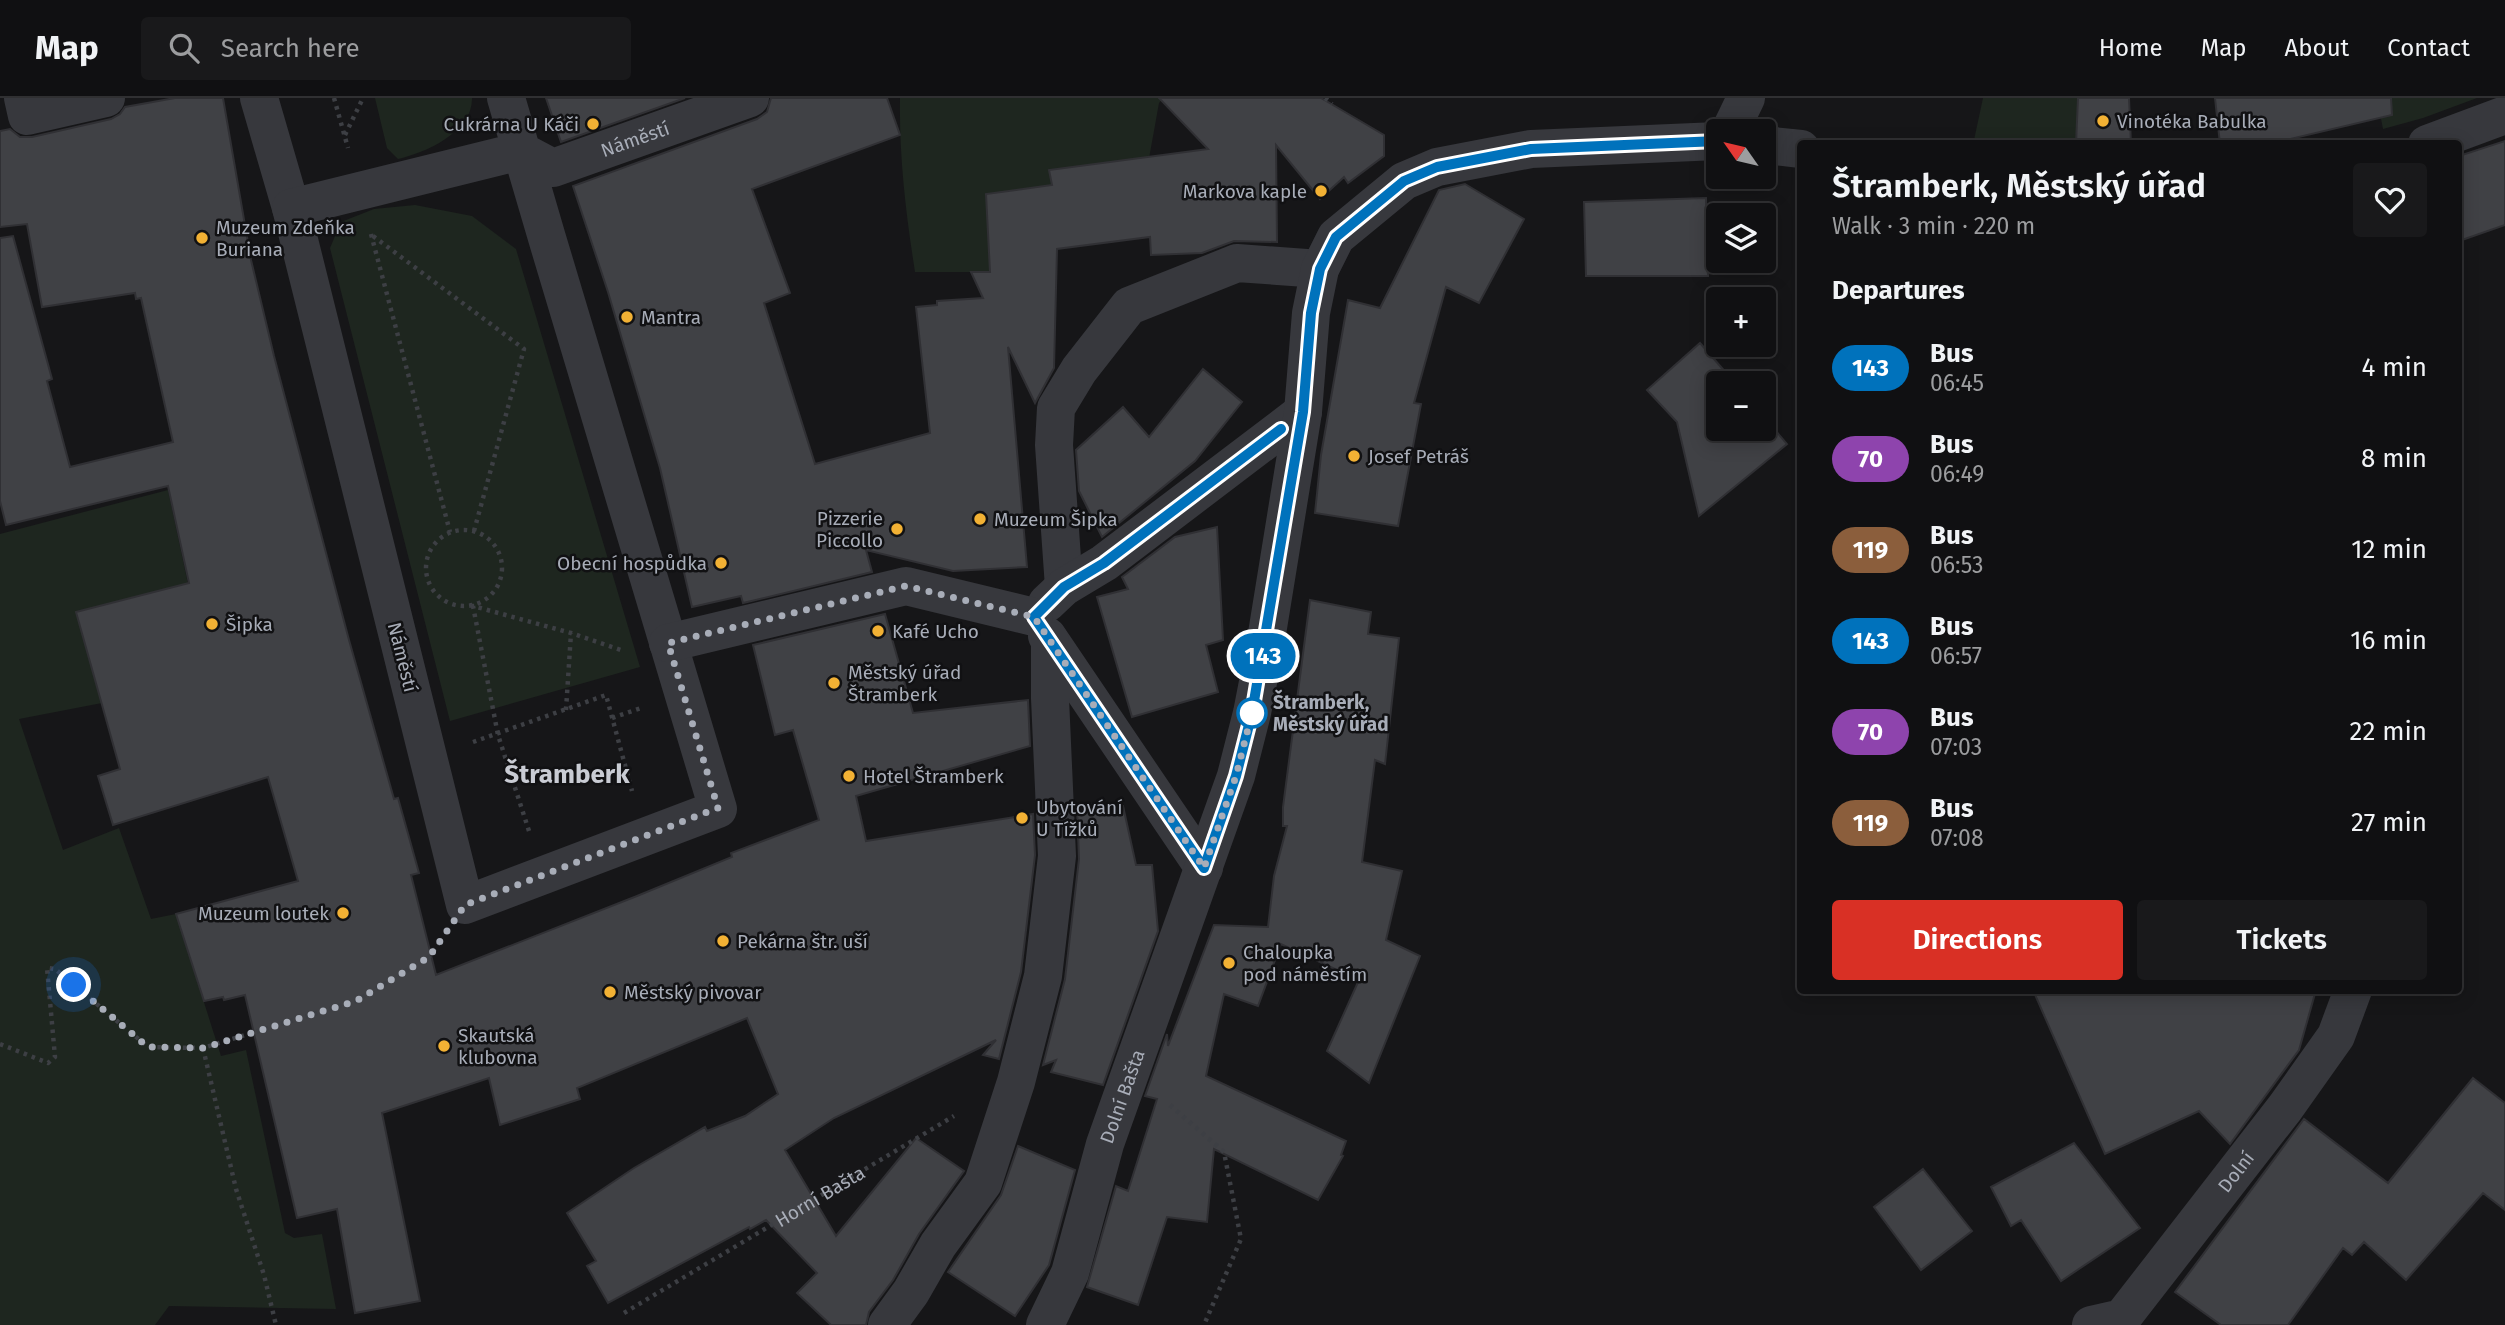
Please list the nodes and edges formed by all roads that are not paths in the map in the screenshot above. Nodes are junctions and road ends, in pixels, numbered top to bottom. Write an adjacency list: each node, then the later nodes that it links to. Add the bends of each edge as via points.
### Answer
1 (23, 98): 2 (street, via 27,116)
2 (106, 98)
3 (259, 98): 14 (street, Náměstí)
4 (506, 98): 13 (street)
5 (750, 98): 13 (street, Náměstí, via 553,168)
6 (1746, 98): 8 (street)
7 (2505, 115): 9 (street)
8 (1736, 119)
9 (2438, 140)
10 (1706, 142): 15 (street, Dolní Bašta, via 1531,149 1437,167 1404,181 1375,202 1336,237)
11 (1776, 146): 12 (street)
12 (1797, 149)
13 (521, 151): 14 (street); 19 (street)
14 (291, 208): 19 (street, Náměstí, via 465,905 718,808)
15 (1320, 269): 16 (street, Dolní Bašta, via 1311,313); 17 (street, via 1237,263 1129,306 1056,408 1054,445)
16 (1303, 412): 17 (street, via 1104,563); 20 (street, Dolní Bašta, via 1252,713)
17 (1064, 587): 18 (street)
18 (1042, 629): 19 (street, via 906,586); 20 (street); 23 (street, via 1057,856 1043,976 1016,1082 983,1183)
19 (668, 643)
20 (1204, 868): 24 (street, Dolní Bašta, via 1105,1144 1070,1273)
21 (2352, 994): 22 (street, Dolní, via 2336,1036 2285,1108)
22 (2112, 1323)
23 (887, 1325)
24 (1045, 1325)

